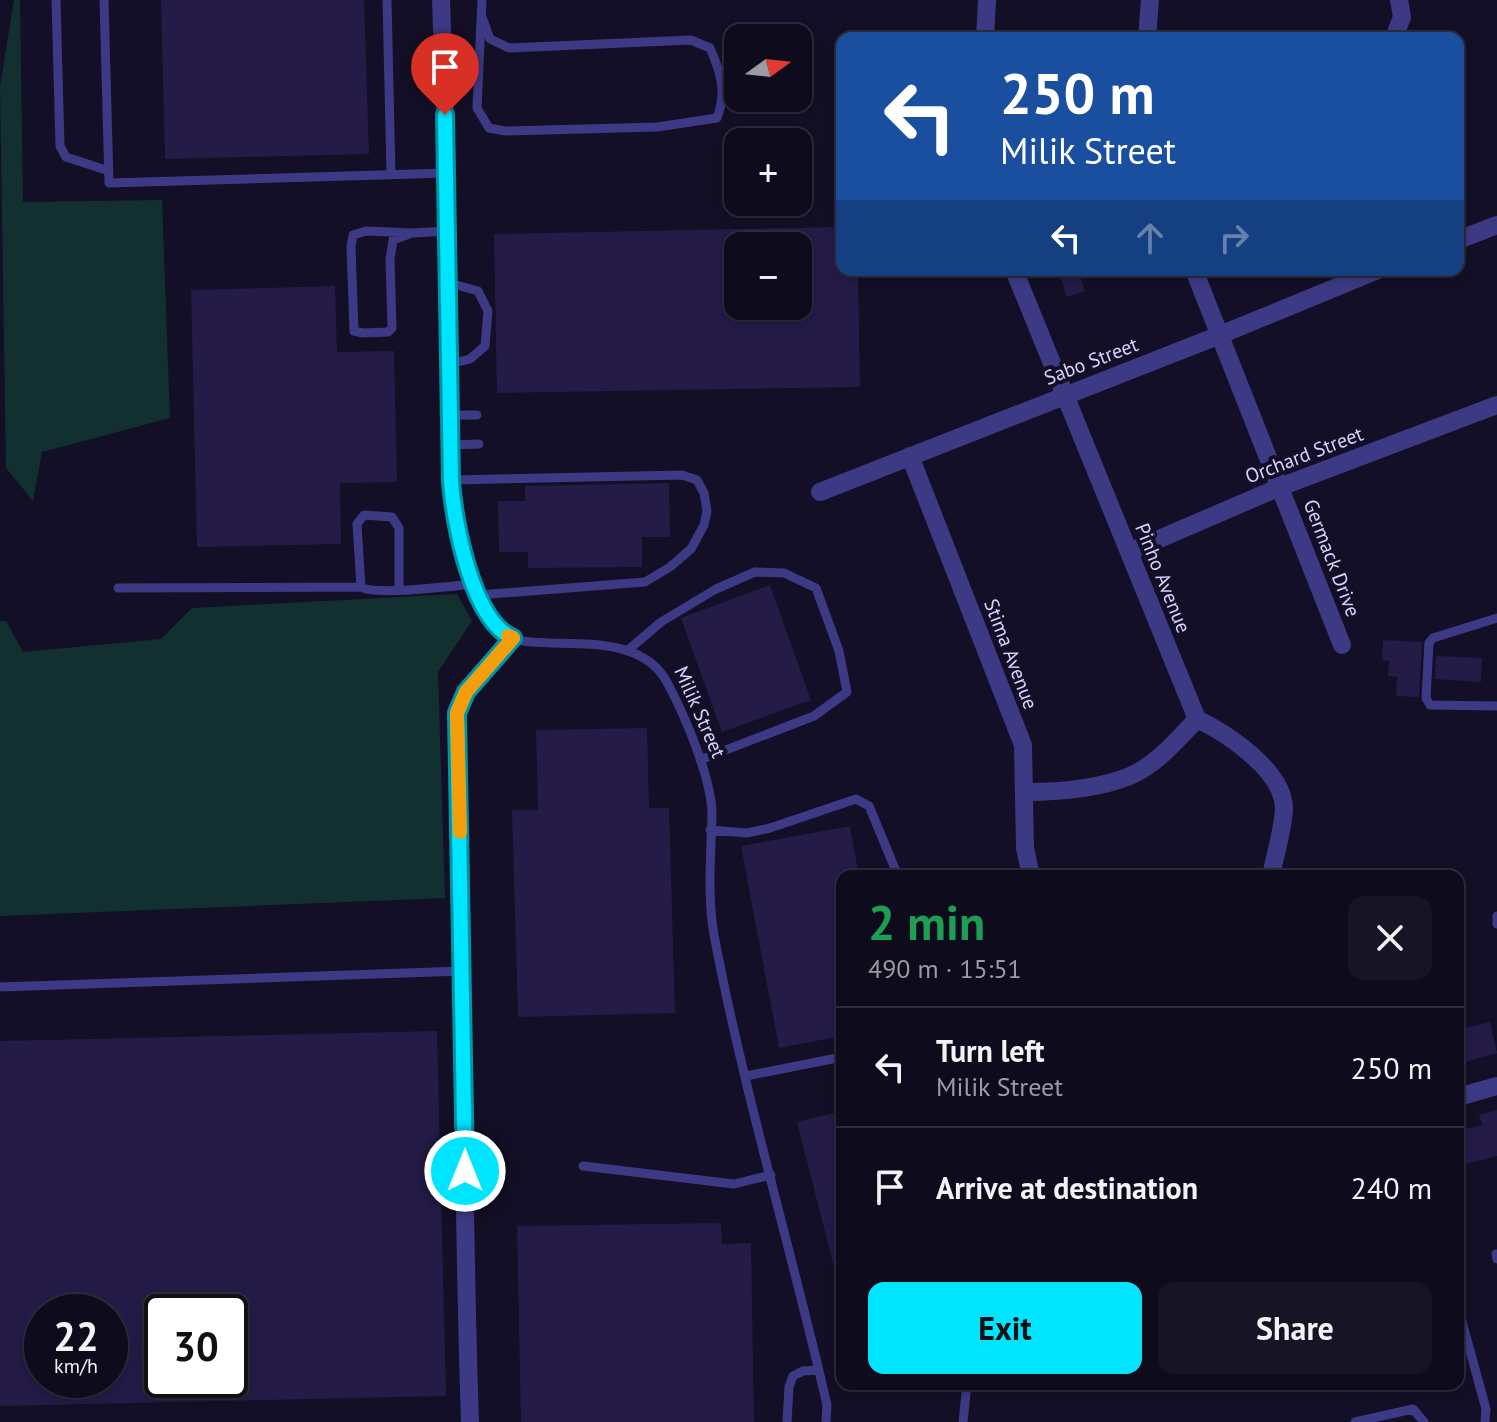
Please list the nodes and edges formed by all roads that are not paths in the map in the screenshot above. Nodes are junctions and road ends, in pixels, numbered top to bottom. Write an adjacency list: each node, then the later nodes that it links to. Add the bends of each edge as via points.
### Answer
1 (56, 0): 13 (lane, via 60,146 66,157)
2 (104, 0): 13 (lane)
3 (387, 0): 15 (lane)
4 (441, 0): 14 (street)
5 (482, 0): 9 (lane)
6 (987, 0): 10 (street)
7 (1150, 0): 11 (street)
8 (1399, 0): 12 (street, via 1402,17)
9 (482, 17): 9 (lane, via 490,39 509,48 691,40 710,48 722,75 723,102 717,118 657,127 489,128 477,108)
10 (985, 32)
11 (1147, 32)
12 (1396, 32)
13 (109, 171): 15 (lane, via 109,183)
14 (447, 173): 15 (lane); 17 (lane)
15 (391, 175)
16 (1497, 225): 19 (street)
17 (448, 231): 18 (lane); 23 (lane)
18 (412, 233): 18 (lane, via 393,240 392,328 354,331 353,235)
19 (1464, 238)
20 (1016, 276): 26 (street, Pinho Avenue)
21 (1196, 276): 24 (street, Germack Drive)
22 (1363, 276): 24 (street, Sabo Street)
23 (449, 283): 25 (lane); 25 (lane, via 478,291 488,311 485,346 470,359)
24 (1220, 335): 26 (street, Sabo Street); 34 (street, Germack Drive)
25 (450, 364): 28 (lane)
26 (1065, 395): 32 (street, Sabo Street); 36 (street, Pinho Avenue)
27 (1497, 405): 34 (street, Orchard Street)
28 (451, 415): 29 (lane); 31 (lane)
29 (477, 415)
30 (479, 444): 31 (lane)
31 (451, 445): 33 (lane)
32 (910, 456): 35 (street, Sabo Street); 49 (street, Stima Avenue, via 1023,745)
33 (451, 480): 37 (lane, via 454,516); 41 (lane, via 682,475 697,480 704,493 704,525 691,549 645,582)
34 (1280, 487): 36 (street, Orchard Street); 44 (street, Germack Drive)
35 (820, 492)
36 (1129, 552): 47 (street, Pinho Avenue)
37 (473, 584): 40 (lane); 41 (lane)
38 (361, 587): 39 (lane); 40 (lane); 40 (lane, via 357,524 364,515 378,514 392,517 399,528)
39 (118, 588)
40 (399, 589)
41 (479, 595): 43 (lane, via 492,621)
42 (1497, 618): 46 (lane, via 1433,638 1426,698 1430,705)
43 (513, 638): 45 (lane, Milik Street); 56 (street, via 466,692 457,713)
44 (1342, 645)
45 (627, 651): 48 (lane, Milik Street, via 654,663 668,682); 48 (lane, via 661,622 755,572 784,573 816,588 839,651 847,692 814,716)
46 (1497, 706)
47 (1197, 719): 49 (street, via 1130,776 1075,789); 53 (street, via 1218,729 1277,782 1284,808)
48 (700, 760): 50 (lane, Milik Street, via 712,813)
49 (1025, 792): 52 (street, Stima Avenue)
50 (710, 830): 51 (lane, via 747,833 856,799 869,806); 59 (lane, Milik Street, via 714,933)
51 (896, 870)
52 (1030, 870)
53 (1272, 870)
54 (1497, 916): 55 (lane)
55 (1497, 924)
56 (463, 971): 57 (lane); 67 (street)
57 (0, 987)
58 (836, 1058): 59 (lane)
59 (746, 1076): 63 (lane, Milik Street)
60 (1497, 1086): 61 (street)
61 (1464, 1095)
62 (583, 1166): 63 (lane, via 734,1184)
63 (771, 1175): 65 (lane, Milik Street)
64 (1464, 1329): 73 (lane)
65 (819, 1370): 68 (lane, via 793,1376); 69 (lane, Milik Street)
66 (966, 1390): 70 (lane)
67 (467, 1414)
68 (787, 1422)
69 (826, 1422)
70 (963, 1422)
71 (1355, 1422): 72 (lane, via 1413,1409)
72 (1424, 1422)
73 (1485, 1422)

